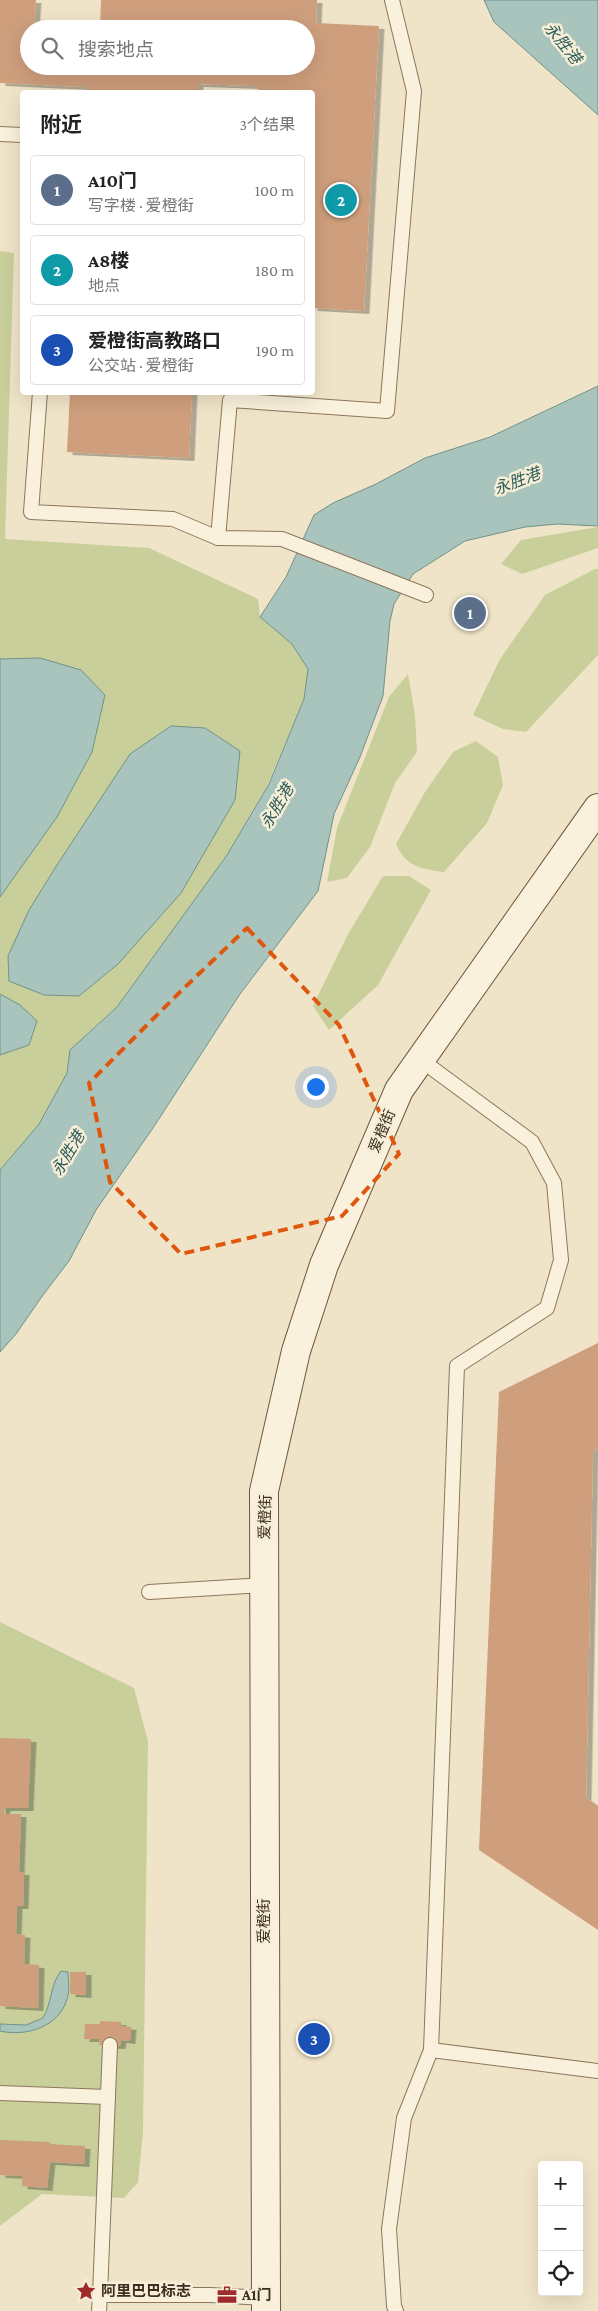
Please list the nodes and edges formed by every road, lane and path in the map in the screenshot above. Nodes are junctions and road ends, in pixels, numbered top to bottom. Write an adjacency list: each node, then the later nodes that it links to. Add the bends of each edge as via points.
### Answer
1 (392, 0): 5 (lane, via 414,91 387,411 230,400)
2 (0, 134): 3 (lane)
3 (20, 135)
4 (40, 395): 5 (lane, via 30,512 173,519)
5 (218, 538): 6 (lane, via 282,538)
6 (426, 595)
7 (598, 808): 8 (street, 爱橙街)
8 (421, 1060): 9 (street, 爱橙街, via 400,1090 350,1204 324,1265 296,1351 264,1491); 12 (lane, via 532,1142 554,1183 561,1260 547,1308 457,1366)
9 (263, 1585): 10 (lane); 17 (street, 爱橙街)
10 (149, 1592)
11 (110, 2045): 15 (lane)
12 (431, 2050): 13 (lane); 19 (lane, via 404,2118 389,2229)
13 (598, 2071)
14 (0, 2093): 15 (lane)
15 (108, 2097): 16 (lane)
16 (100, 2295): 17 (lane, via 210,2295); 18 (lane)
17 (266, 2304)
18 (100, 2311)
19 (396, 2311)

